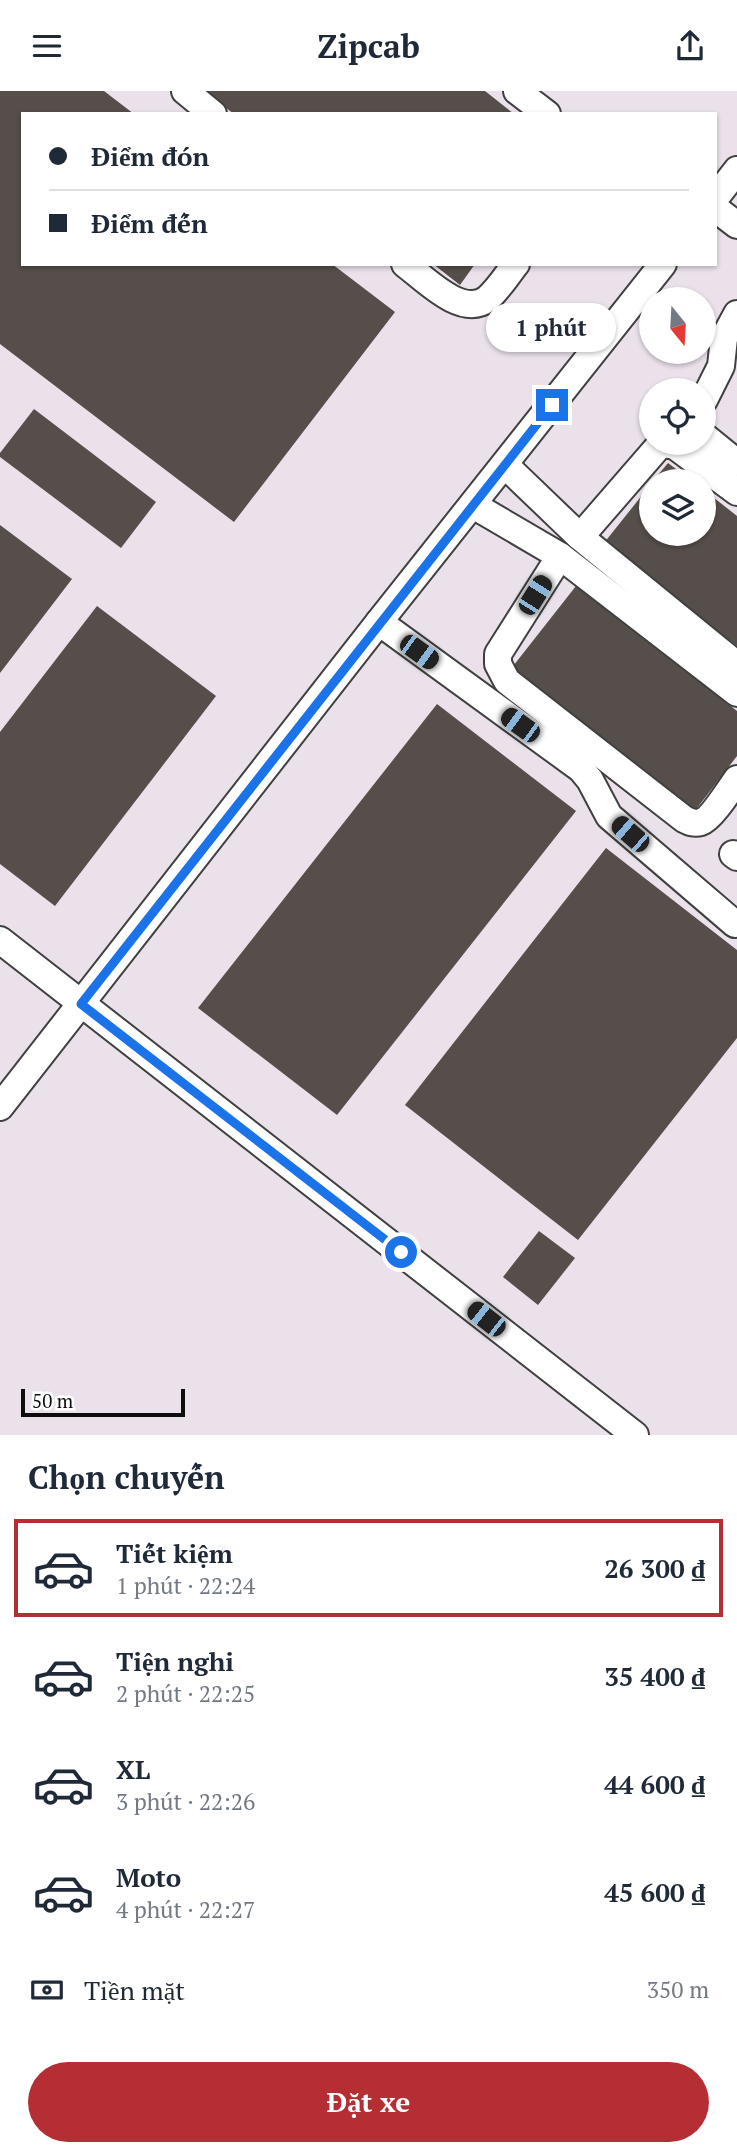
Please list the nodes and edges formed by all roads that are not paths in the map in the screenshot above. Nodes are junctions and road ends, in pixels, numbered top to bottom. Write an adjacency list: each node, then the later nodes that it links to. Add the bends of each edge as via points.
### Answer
1 (185, 91): 3 (street)
2 (517, 91): 4 (street)
3 (211, 112)
4 (544, 112)
5 (737, 170): 6 (street)
6 (717, 196)
7 (717, 210): 8 (street)
8 (737, 225)
9 (408, 266): 10 (street, via 458,302 475,305 488,298)
10 (514, 266)
11 (661, 266): 17 (street)
12 (737, 314): 13 (street, via 724,338)
13 (729, 368): 14 (street)
14 (716, 385)
15 (716, 446): 16 (street)
16 (737, 463)
17 (505, 465): 19 (street); 20 (street)
18 (737, 492): 20 (street, via 675,446 663,444)
19 (473, 505): 21 (street); 23 (street)
20 (580, 537): 22 (street)
21 (560, 556): 22 (street); 26 (street, via 498,654 507,681 692,823 708,818)
22 (656, 616): 24 (street); 25 (street)
23 (379, 622): 27 (street, via 581,769 609,815); 29 (street)
24 (737, 665)
25 (737, 692)
26 (737, 779)
27 (735, 924)
28 (0, 940): 29 (street)
29 (81, 1004): 30 (street); 31 (street)
30 (0, 1107)
31 (635, 1435)

